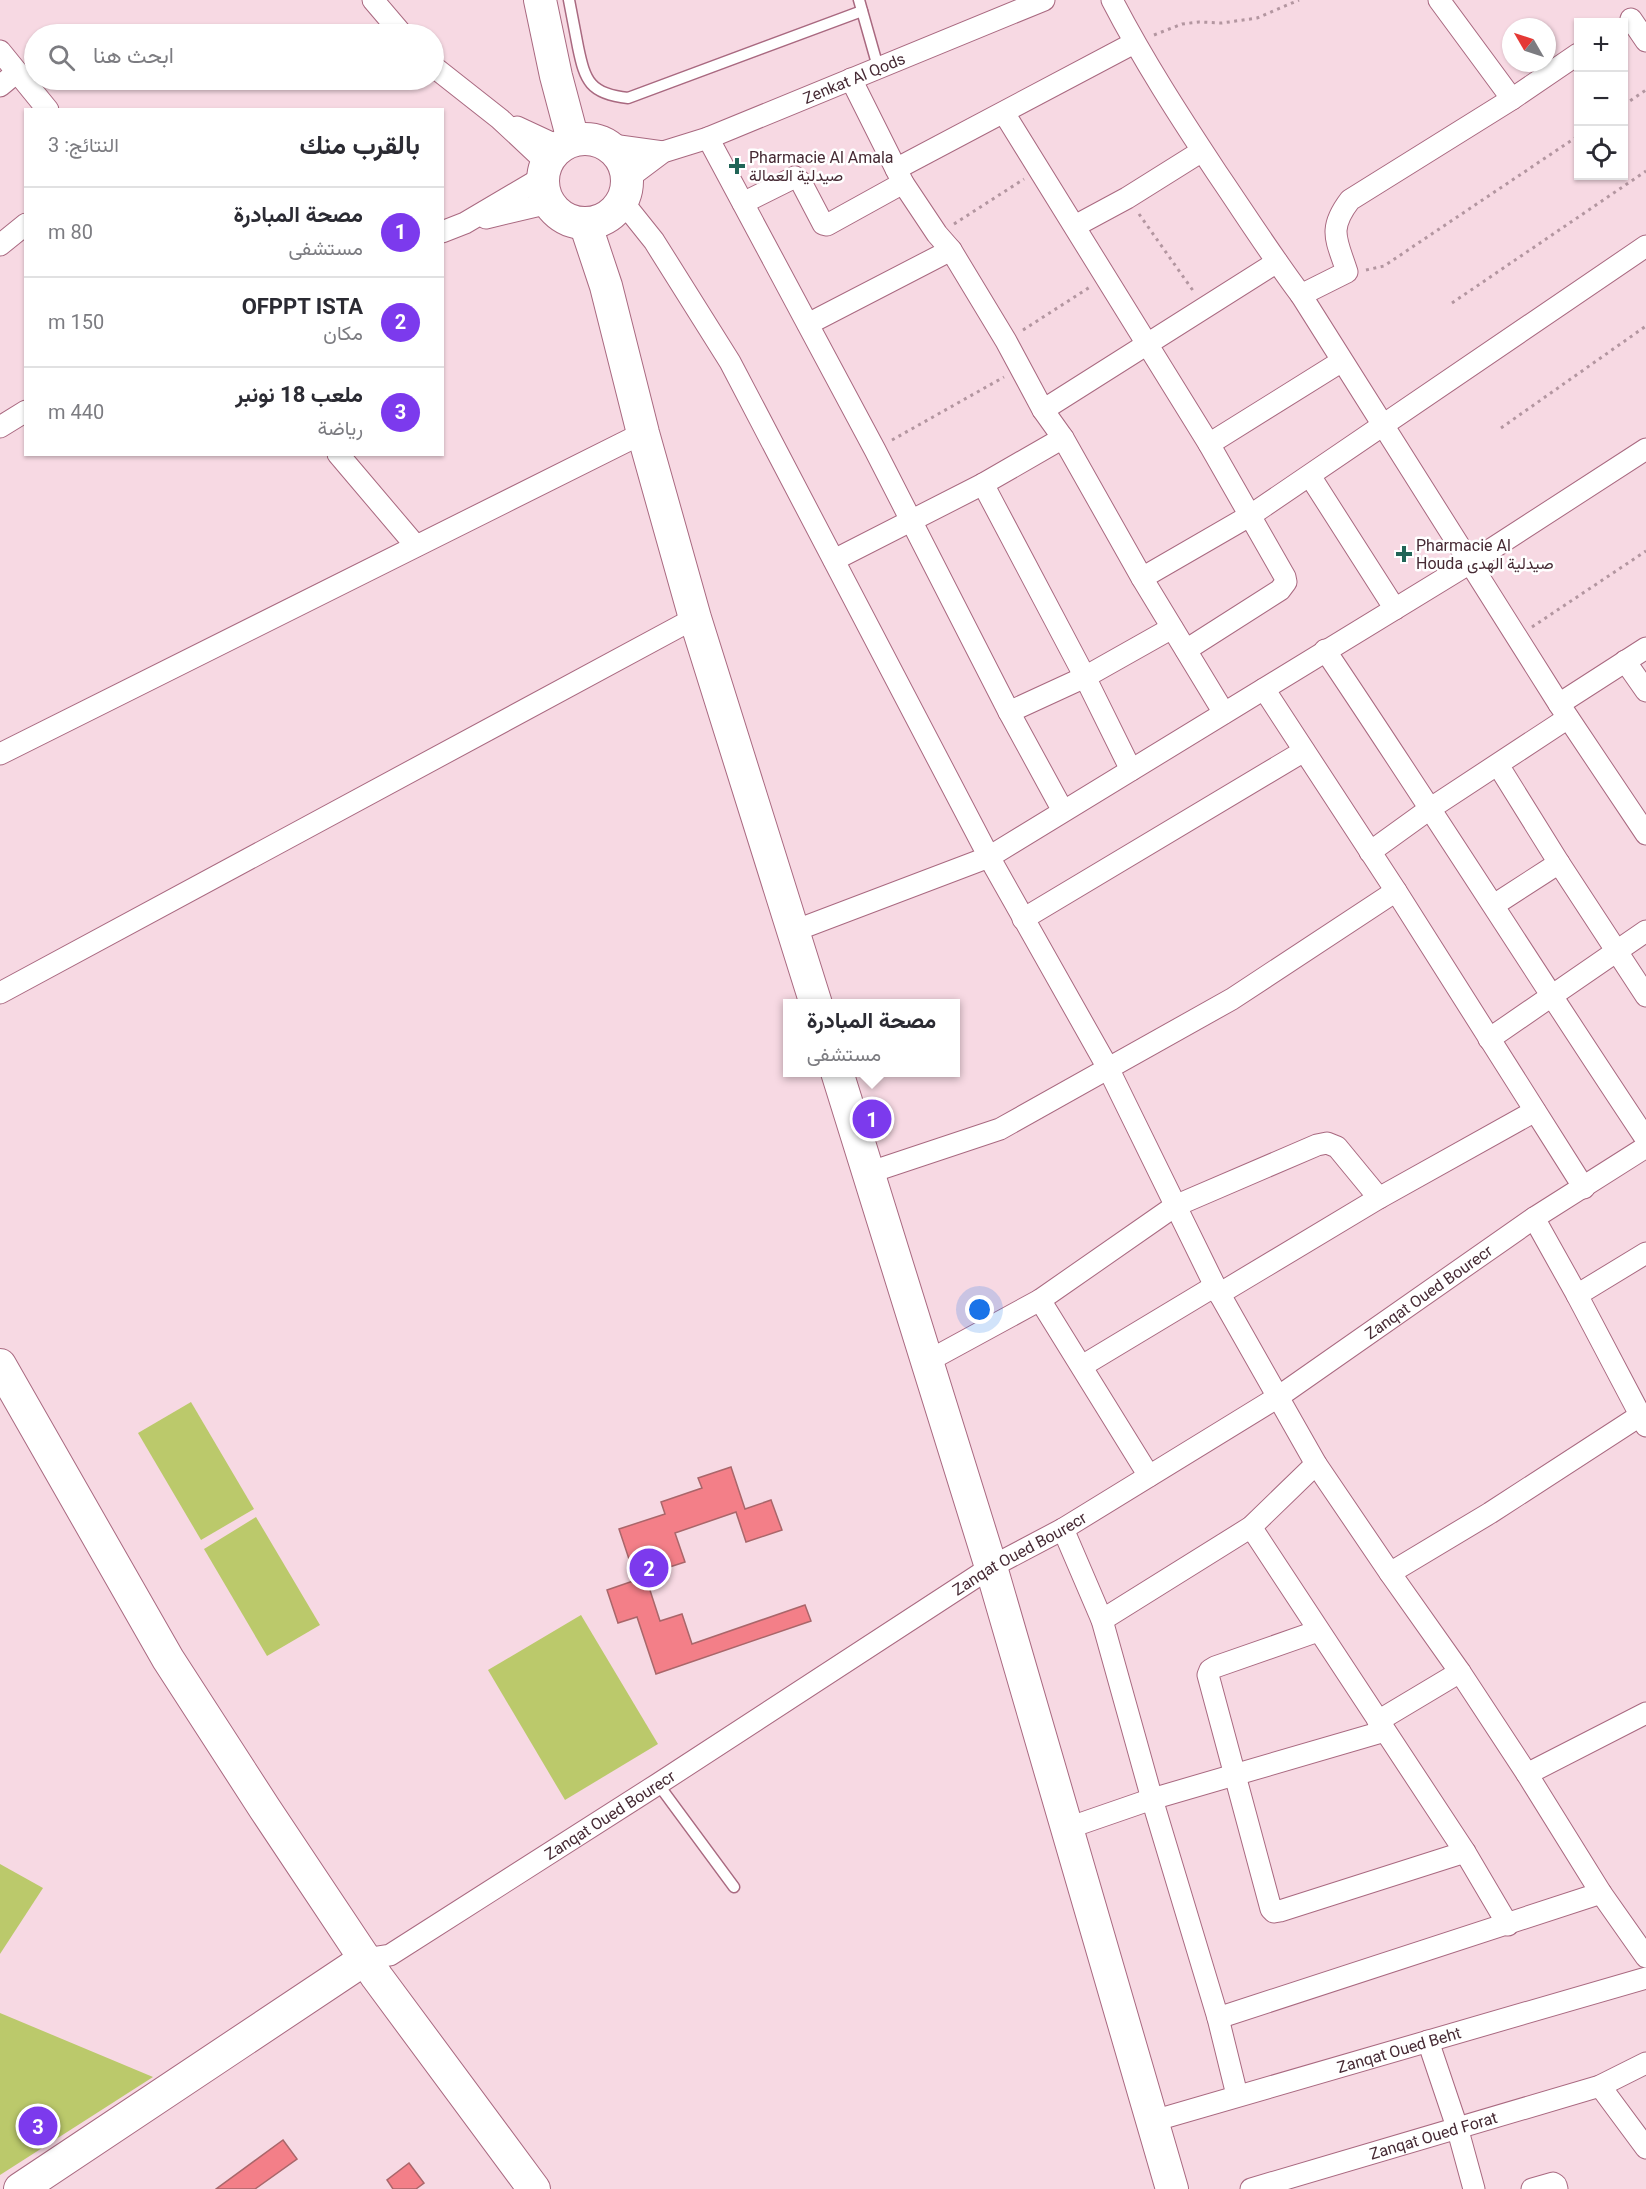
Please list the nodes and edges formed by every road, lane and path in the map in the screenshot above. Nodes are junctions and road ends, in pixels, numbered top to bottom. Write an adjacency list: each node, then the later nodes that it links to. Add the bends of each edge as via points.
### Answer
1 (373, 0): 10 (street)
2 (540, 0): 31 (street)
3 (569, 0): 8 (lane, via 583,72 593,87 610,96 628,98)
4 (1044, 0): 15 (street, Zenkat Al Qods)
5 (1112, 0): 12 (street)
6 (1299, 0): 12 (path, via 1257,18 1182,24)
7 (1439, 0): 23 (street)
8 (860, 5): 15 (lane)
9 (1633, 17): 11 (street)
10 (393, 24)
11 (1646, 41)
12 (1134, 43): 26 (street); 29 (street)
13 (0, 51): 16 (street)
14 (1574, 57): 23 (street)
15 (878, 67): 18 (street, Zenkat Al Qods)
16 (17, 72): 19 (street); 20 (street)
17 (444, 75): 31 (street, via 500,119)
18 (851, 79): 27 (street, Zenkat Al Qods); 34 (street)
19 (24, 81)
20 (0, 86)
21 (32, 90): 25 (street)
22 (1646, 90): 24 (path)
23 (1512, 99): 46 (street, via 1350,200 1335,225)
24 (1628, 102)
25 (46, 108)
26 (1004, 113): 32 (street); 34 (street)
27 (708, 138): 30 (street, Zenkat Al Qods); 36 (street)
28 (1574, 139): 46 (path, via 1384,266)
29 (1202, 151): 35 (street); 45 (street)
30 (663, 152): 31 (street); 37 (street)
31 (568, 159): 37 (street, via 621,159); 37 (street, via 564,218); 40 (street, via 465,223)
32 (1039, 170): 39 (street); 41 (path)
33 (1646, 171): 49 (path)
34 (900, 176): 36 (street, via 826,225 799,178); 41 (street)
35 (1127, 198): 39 (street); 50 (path)
36 (743, 203): 51 (street)
37 (608, 206): 62 (street, via 606,286); 74 (street, via 654,241 730,362)
38 (24, 226): 42 (street)
39 (1076, 226): 47 (street)
40 (444, 231)
41 (937, 234): 44 (street)
42 (0, 245)
43 (1646, 246): 59 (street)
44 (951, 250): 51 (street); 53 (street)
45 (1277, 262): 48 (street); 50 (street)
46 (1347, 272): 48 (street)
47 (1104, 277): 53 (path); 54 (street)
48 (1301, 295): 55 (street)
49 (1452, 303)
50 (1205, 308): 54 (street)
51 (808, 324): 66 (street)
52 (1646, 326): 61 (path)
53 (1006, 341): 56 (street)
54 (1147, 343): 57 (street); 64 (street)
55 (1342, 361): 59 (street); 64 (street)
56 (1019, 368): 57 (street); 66 (path)
57 (1043, 410): 63 (street)
58 (24, 412): 60 (street)
59 (1383, 425): 68 (street); 75 (street)
60 (0, 427)
61 (1502, 428)
62 (643, 432): 72 (street); 78 (street)
63 (1063, 438): 69 (street); 76 (street)
64 (1209, 444): 70 (street)
65 (1646, 449): 75 (street)
66 (875, 450): 71 (street)
67 (340, 456): 72 (street)
68 (1310, 476): 70 (street); 77 (street)
69 (983, 484): 71 (street); 85 (street)
70 (1251, 516): 76 (street); 82 (street, via 1285,578 1284,586)
71 (912, 521): 74 (street); 89 (street)
72 (416, 546): 92 (street)
73 (1646, 551): 80 (path)
74 (834, 560): 99 (street)
75 (1470, 563): 77 (street); 80 (street)
76 (1142, 578): 79 (street)
77 (1395, 609): 83 (street)
78 (695, 618): 104 (street); 107 (street)
79 (1172, 628): 82 (street); 85 (street)
80 (1518, 636): 88 (street)
81 (1646, 648): 84 (street)
82 (1186, 650): 90 (street)
83 (1325, 650): 86 (street); 95 (street)
84 (1625, 661): 87 (street); 88 (street)
85 (1085, 677): 89 (street); 94 (street)
86 (1264, 689): 90 (street); 91 (street)
87 (1646, 691)
88 (1564, 711): 93 (street); 97 (street)
89 (1009, 712): 96 (street)
90 (1224, 713): 94 (street)
91 (1304, 751): 98 (street); 103 (street)
92 (0, 754)
93 (1498, 765): 95 (street); 100 (street)
94 (1131, 770): 96 (street)
95 (1431, 808): 98 (street); 102 (street)
96 (1064, 811): 99 (street)
97 (1646, 834)
98 (1370, 852): 101 (street)
99 (989, 857): 103 (street); 104 (street)
100 (1559, 863): 102 (street); 106 (street)
101 (1396, 891): 111 (street); 112 (street, via 1232,999)
102 (1494, 905): 108 (street)
103 (1023, 919): 112 (street)
104 (794, 931): 110 (street)
105 (1646, 931): 106 (street)
106 (1616, 950): 108 (street); 109 (street)
107 (0, 993)
108 (1551, 996): 111 (street); 115 (street)
109 (1646, 996)
110 (814, 999)
111 (1489, 1039): 114 (street)
112 (1108, 1068): 117 (street, via 1000,1129); 120 (street)
113 (839, 1077): 117 (street)
114 (1535, 1111): 118 (street); 119 (street)
115 (1646, 1139)
116 (1646, 1147): 118 (street, Zanqat Oued Bourecr)
117 (868, 1173): 126 (street)
118 (1584, 1188): 121 (street, Zanqat Oued Bourecr)
119 (1379, 1198): 120 (street, via 1337,1147 1327,1143); 123 (street)
120 (1175, 1206): 123 (street); 125 (street)
121 (1534, 1218): 124 (street); 129 (street, Zanqat Oued Bourecr)
122 (1646, 1253): 124 (street)
123 (1217, 1290): 128 (street); 129 (street)
124 (1577, 1295): 130 (street)
125 (1040, 1300): 126 (street); 128 (street)
126 (928, 1361): 135 (street)
127 (0, 1365): 152 (street, via 168,1659 265,1809)
128 (1082, 1366): 132 (street)
129 (1278, 1397): 131 (street); 132 (street, Zanqat Oued Bourecr)
130 (1643, 1420): 136 (street)
131 (1316, 1464): 133 (street); 136 (street)
132 (1149, 1476): 134 (street, Zanqat Oued Bourecr)
133 (1251, 1527): 137 (street); 138 (street)
134 (1063, 1529): 135 (street, Zanqat Oued Bourecr); 137 (street)
135 (991, 1567): 144 (street, Zanqat Oued Bourecr); 146 (street)
136 (1390, 1574): 139 (street)
137 (1102, 1620): 145 (street)
138 (1318, 1631): 141 (street); 143 (street, via 1210,1670 1209,1680)
139 (1460, 1672): 141 (street); 142 (street)
140 (1646, 1713): 142 (street)
141 (1381, 1726): 143 (street); 147 (street)
142 (1527, 1774): 149 (street)
143 (1235, 1775): 145 (street); 147 (street, via 1274,1912)
144 (658, 1784): 148 (lane); 152 (street, Zanqat Oued Bourecr)
145 (1152, 1799): 146 (street); 154 (street)
146 (1068, 1828): 159 (street)
147 (1465, 1852): 150 (street)
148 (734, 1887)
149 (1601, 1893): 150 (street); 151 (street)
150 (1508, 1924): 154 (street)
151 (1646, 1957)
152 (377, 1964): 163 (street); 164 (street); 165 (street)
153 (1646, 1978): 155 (street, Zanqat Oued Beht)
154 (1218, 2018): 158 (street)
155 (1428, 2041): 158 (street, Zanqat Oued Beht); 160 (street)
156 (1646, 2063): 157 (street, Zanqat Oued Forat)
157 (1600, 2086): 160 (street, Zanqat Oued Forat); 161 (street)
158 (1237, 2095): 159 (street, Zanqat Oued Beht)
159 (1153, 2121): 166 (street)
160 (1457, 2127): 162 (street, Zanqat Oued Forat); 167 (street)
161 (1646, 2148)
162 (1262, 2187)
163 (20, 2189)
164 (44, 2189)
165 (534, 2189)
166 (1172, 2189)
167 (1474, 2189)
168 (1532, 2189): 169 (street, via 1553,2183)
169 (1557, 2189)

